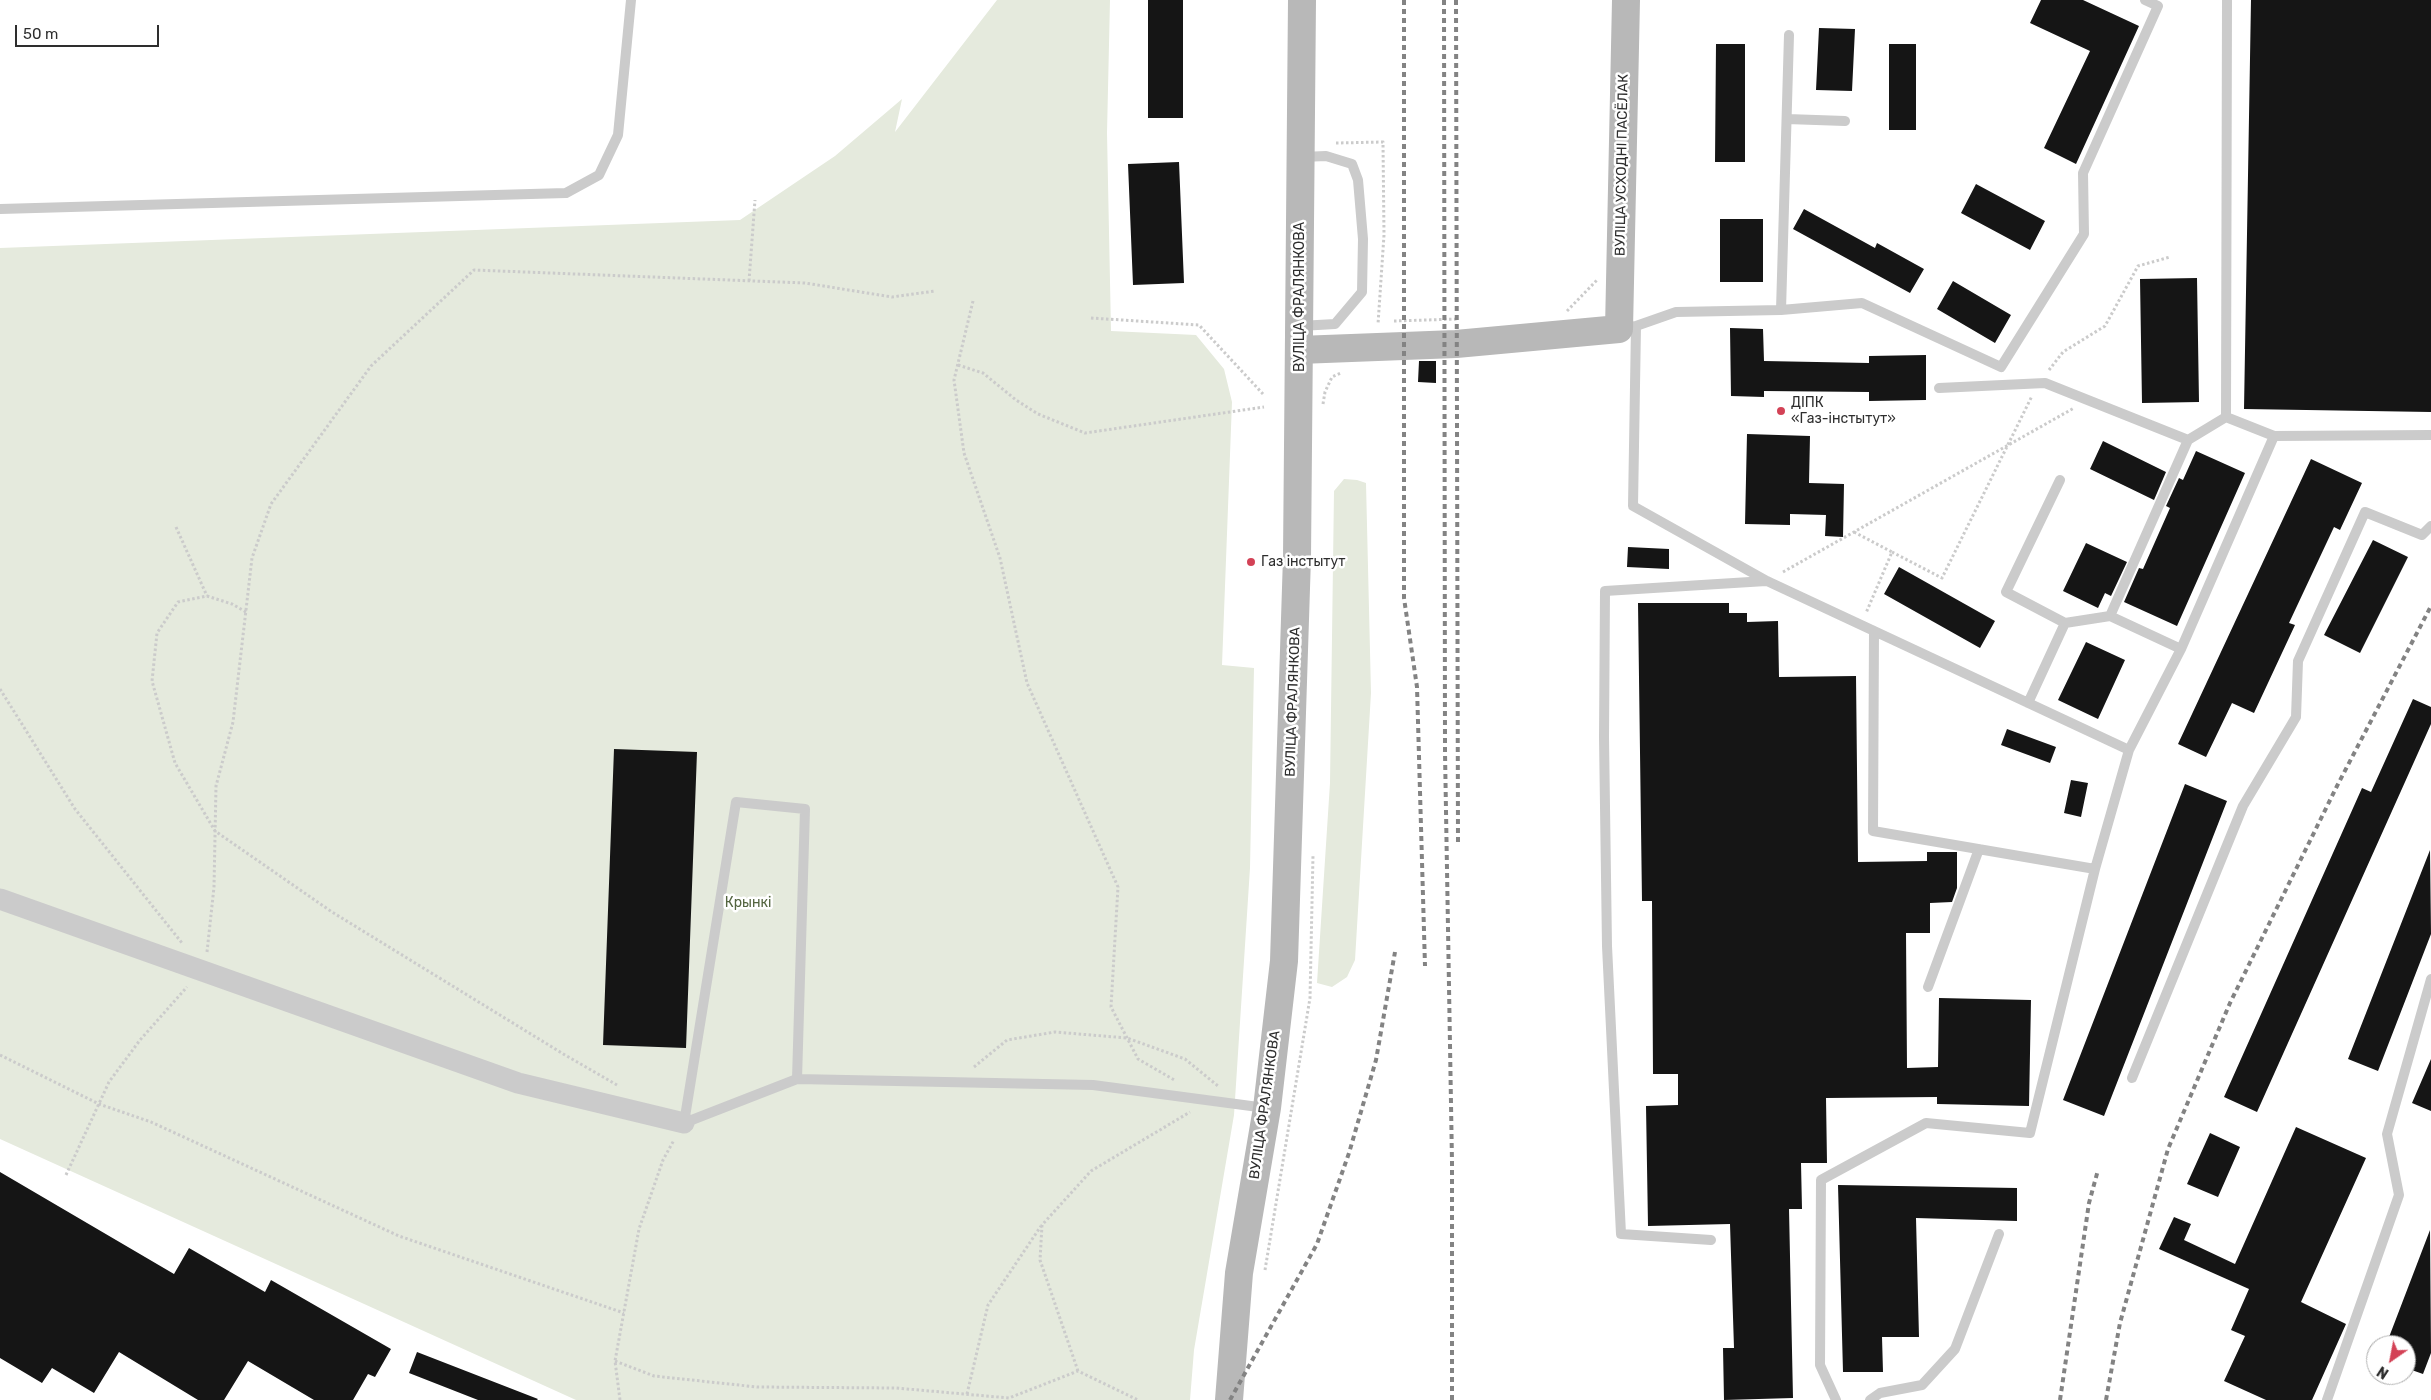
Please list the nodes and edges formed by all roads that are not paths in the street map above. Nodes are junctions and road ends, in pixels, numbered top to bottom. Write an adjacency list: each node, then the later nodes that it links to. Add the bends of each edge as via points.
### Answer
1 (631, 0): 10 (lane, via 618,135 599,175 566,193)
2 (1302, 0): 9 (main road, ВУЛІЦА ФРАЛЯНКОВА)
3 (1626, 0): 12 (main road, ВУЛІЦА УСХОДНІ ПАСЁЛАК, via 1620,274)
4 (2145, 0): 11 (lane, via 2158,6 2083,173 2084,234 2001,368 1862,303)
5 (2227, 0): 15 (lane)
6 (1789, 35): 7 (lane)
7 (1787, 119): 8 (lane); 11 (lane)
8 (1845, 121)
9 (1301, 157): 13 (main road, ВУЛІЦА ФРАЛЯНКОВА); 13 (lane, via 1326,156 1352,164 1358,180 1363,238 1362,292 1335,324)
10 (0, 209)
11 (1781, 310): 12 (lane, via 1676,312)
12 (1628, 328): 13 (main road, via 1456,344); 21 (lane, via 1633,506)
13 (1300, 338): 35 (main road, ВУЛІЦА ФРАЛЯНКОВА, via 1298,557 1284,960)
14 (1938, 388): 18 (lane, via 2046,384)
15 (2226, 417): 16 (lane); 18 (lane)
16 (2274, 436): 17 (lane); 25 (lane)
17 (2431, 436)
18 (2188, 440): 22 (lane)
19 (2060, 480): 23 (lane, via 2006,592)
20 (2431, 526): 33 (lane, via 2422,535 2365,512 2298,661 2296,717 2243,806)
21 (1767, 581): 24 (lane); 38 (lane, via 1605,591 1607,946 1621,1234)
22 (2110, 616): 23 (lane); 25 (lane)
23 (2065, 623): 26 (lane)
24 (1874, 631): 26 (lane); 28 (lane, via 1873,831)
25 (2181, 649): 27 (lane)
26 (2028, 703): 27 (lane)
27 (2130, 750): 29 (lane)
28 (1978, 849): 29 (lane); 32 (lane)
29 (2095, 869): 40 (lane, via 2030,1133 1926,1123 1821,1180 1820,1365)
30 (0, 899): 36 (street, via 518,1083)
31 (2431, 979): 42 (lane, via 2387,1134 2399,1195)
32 (1928, 987)
33 (2132, 1078)
34 (797, 1079): 35 (lane, via 1093,1085); 36 (lane); 36 (lane, via 805,809 736,802)
35 (1267, 1108): 39 (main road, ВУЛІЦА ФРАЛЯНКОВА, via 1240,1273)
36 (684, 1123)
37 (1999, 1234): 41 (lane, via 1955,1349 1922,1385 1880,1393)
38 (1710, 1240)
39 (1229, 1400)
40 (1836, 1400)
41 (1870, 1400)
42 (2327, 1400)

